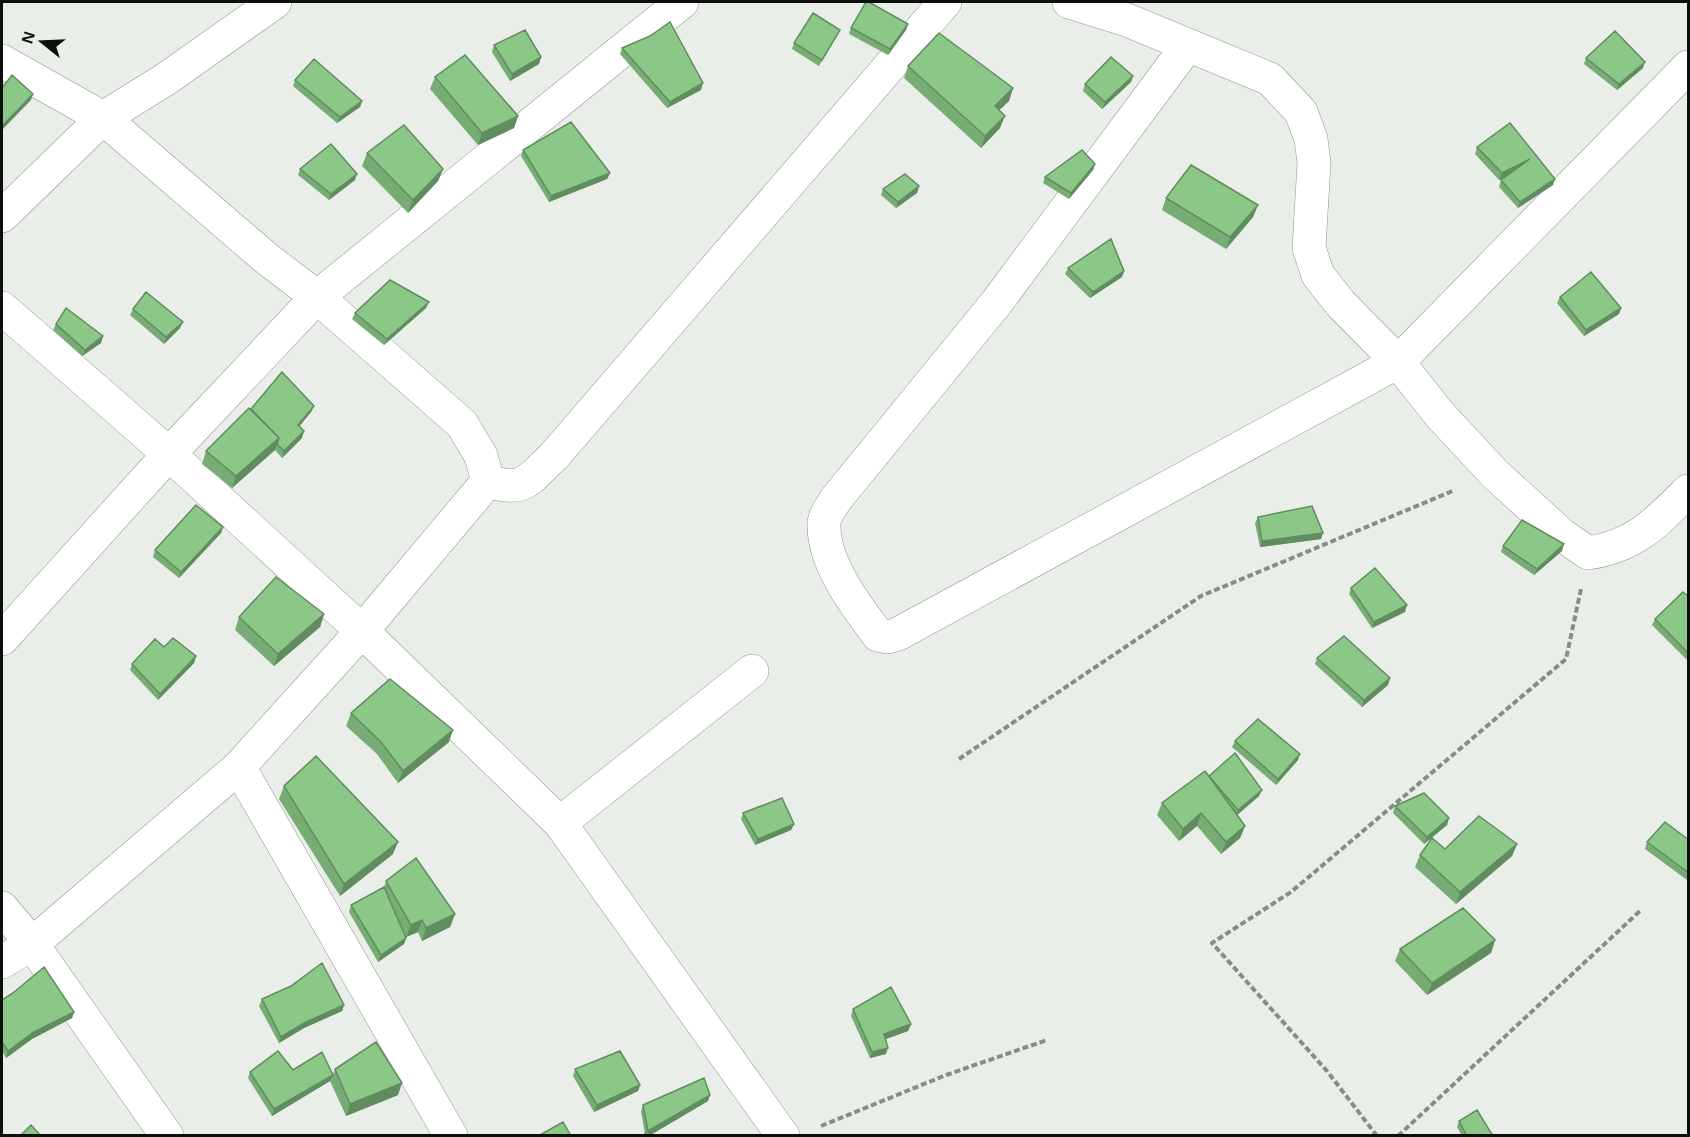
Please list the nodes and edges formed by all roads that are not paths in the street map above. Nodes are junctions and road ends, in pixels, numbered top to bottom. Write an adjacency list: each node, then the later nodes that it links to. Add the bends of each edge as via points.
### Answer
1 (275, 2): 8 (street)
2 (682, 2): 10 (street)
3 (945, 2): 14 (street, via 554,456 524,484 508,488)
4 (1069, 2): 5 (street)
5 (1188, 45): 12 (street, via 1270,79 1301,112 1311,139 1314,163 1309,248 1318,275); 12 (street, via 997,302 836,499 823,522 828,550 848,594 878,635 898,634)
6 (2, 61): 8 (street)
7 (1689, 67): 12 (street)
8 (103, 118): 9 (street); 10 (street)
9 (2, 216)
10 (317, 297): 13 (street); 14 (street, via 462,424 481,456)
11 (2, 308): 13 (street)
12 (1398, 362): 15 (street, via 1495,474 1562,535 1588,553 1613,550 1650,529)
13 (169, 454): 16 (street); 17 (street)
14 (488, 481): 16 (street)
15 (1689, 491)
16 (362, 631): 19 (street); 20 (street)
17 (2, 639)
18 (752, 671): 20 (street)
19 (239, 767): 22 (street); 25 (street)
20 (560, 823): 26 (street)
21 (2, 908): 22 (street)
22 (32, 944): 23 (street); 24 (street)
23 (2, 962)
24 (166, 1136)
25 (451, 1136)
26 (783, 1136)

